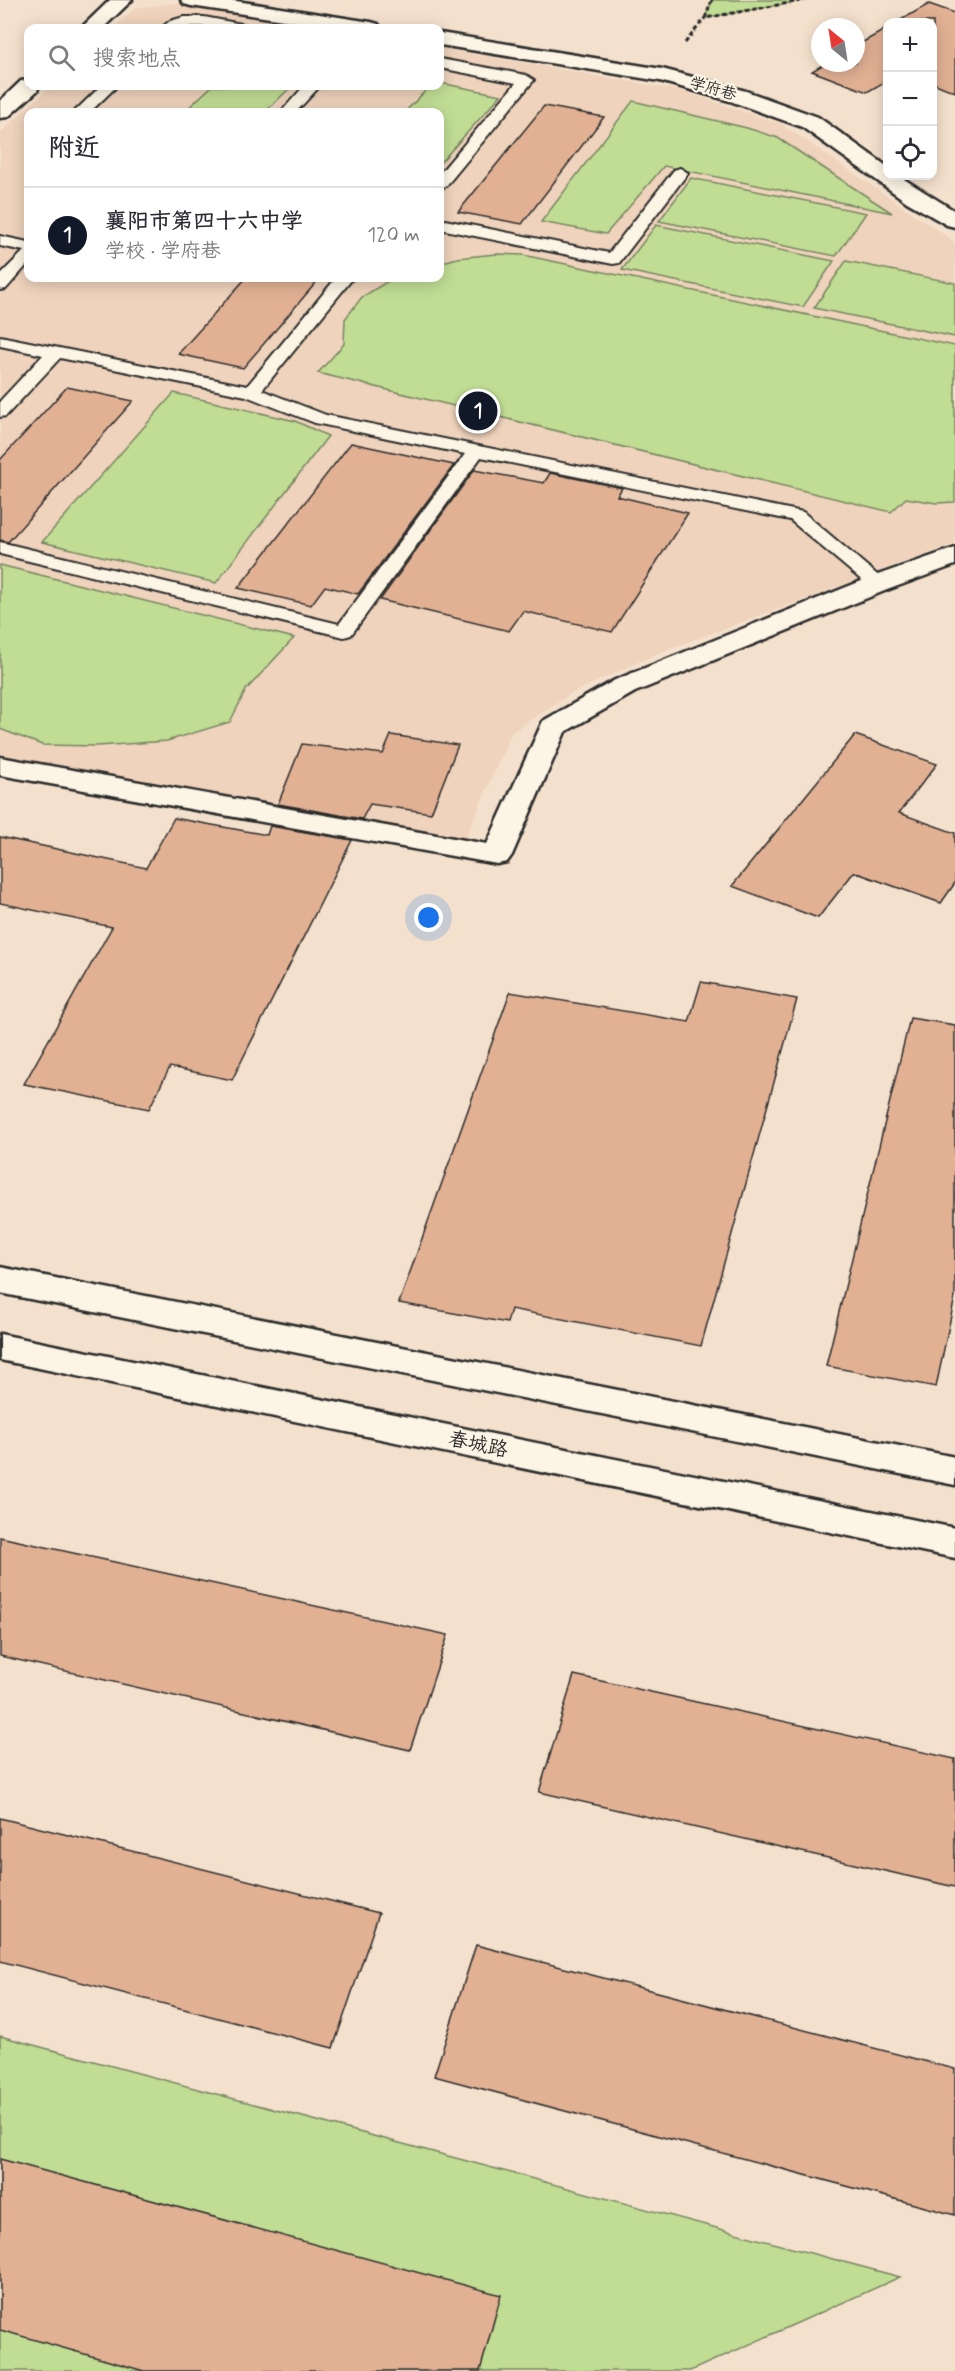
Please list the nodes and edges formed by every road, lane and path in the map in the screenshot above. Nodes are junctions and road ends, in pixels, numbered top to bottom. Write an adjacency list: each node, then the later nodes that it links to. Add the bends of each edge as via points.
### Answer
1 (122, 0): 5 (street)
2 (191, 0): 8 (street)
3 (712, 0): 4 (path, via 705,18)
4 (806, 0)
5 (95, 24)
6 (174, 24): 7 (lane)
7 (219, 24)
8 (345, 24)
9 (444, 40): 19 (street, 学府巷, via 662,75 738,96 810,122 915,197)
10 (444, 65): 18 (lane, via 526,80)
11 (25, 90): 16 (street)
12 (105, 90): 14 (lane)
13 (308, 90): 15 (lane)
14 (85, 108)
15 (292, 108)
16 (0, 112)
17 (680, 172): 20 (lane, via 613,260)
18 (444, 178)
19 (955, 220)
20 (444, 225)
21 (0, 241): 22 (lane)
22 (24, 246)
23 (24, 259): 25 (lane)
24 (342, 282): 28 (lane)
25 (0, 285)
26 (0, 341): 27 (lane)
27 (56, 352): 28 (lane); 29 (lane)
28 (251, 392): 30 (lane, via 321,419)
29 (0, 412)
30 (476, 451): 31 (lane, via 344,631); 33 (lane, via 796,516)
31 (0, 548)
32 (955, 556): 33 (street)
33 (878, 584): 34 (street, via 625,686 553,727 497,855)
34 (0, 766)
35 (0, 1280): 37 (street)
36 (0, 1347): 38 (street, 春城路)
37 (955, 1471)
38 (955, 1544)

